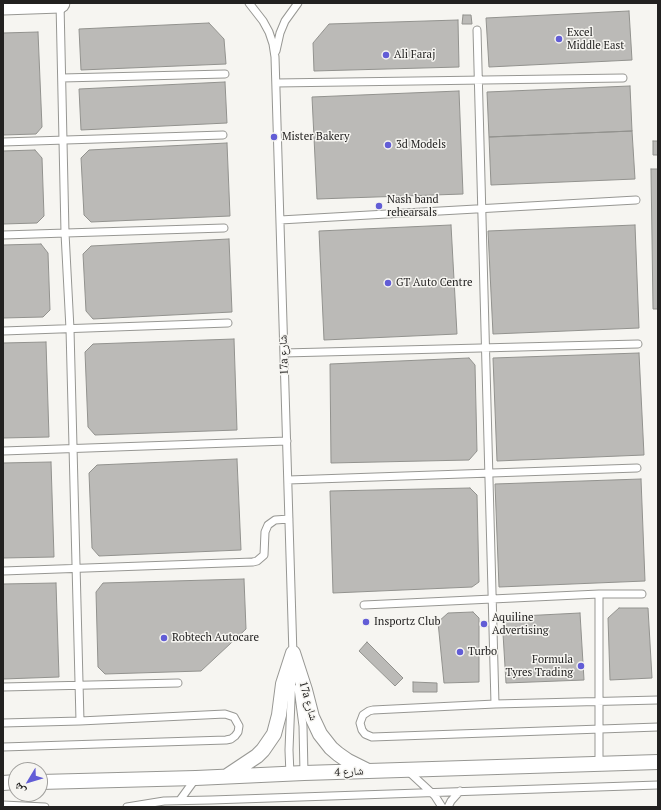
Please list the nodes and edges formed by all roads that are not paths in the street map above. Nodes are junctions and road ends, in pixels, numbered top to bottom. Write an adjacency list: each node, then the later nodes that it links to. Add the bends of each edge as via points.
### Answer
1 (60, 3): 4 (main road); 8 (lane)
2 (250, 3): 6 (lane, 17a شارع, via 264,21)
3 (298, 3): 6 (lane, 17a شارع, via 285,21)
4 (3, 5)
5 (477, 30): 10 (lane)
6 (275, 57): 11 (lane, 17a شارع)
7 (225, 74): 8 (lane)
8 (62, 78): 13 (lane)
9 (623, 78): 10 (lane)
10 (479, 80): 11 (lane); 16 (lane)
11 (276, 83): 17 (lane, 17a شارع)
12 (223, 135): 13 (lane)
13 (64, 141): 14 (lane); 19 (lane)
14 (3, 142)
15 (636, 200): 16 (lane)
16 (482, 208): 17 (lane); 25 (lane)
17 (280, 220): 26 (lane, 17a شارع)
18 (224, 228): 19 (lane)
19 (65, 233): 20 (lane); 22 (lane)
20 (3, 235)
21 (228, 323): 22 (lane)
22 (70, 329): 23 (lane); 28 (lane)
23 (3, 331)
24 (638, 344): 25 (lane)
25 (486, 348): 26 (lane); 31 (lane)
26 (284, 353): 27 (lane, 17a شارع)
27 (287, 442): 28 (lane); 32 (lane, 17a شارع)
28 (73, 448): 29 (lane); 34 (lane)
29 (3, 451)
30 (636, 468): 31 (lane)
31 (489, 473): 32 (lane); 38 (lane)
32 (288, 480): 33 (lane, 17a شارع)
33 (289, 519): 34 (lane, via 275,520 268,525 265,532 264,555 253,562); 40 (lane, 17a شارع)
34 (76, 568): 35 (lane); 42 (lane)
35 (3, 571)
36 (599, 594): 37 (lane); 38 (lane); 45 (lane)
37 (642, 594)
38 (492, 599): 39 (lane); 46 (lane)
39 (364, 605)
40 (293, 653): 55 (street, 17a شارع, via 312,717 320,734 338,754); 56 (lane, 17a شارع, via 303,726); 56 (lane, 17a شارع, via 289,750); 57 (street, 17a شارع, via 283,684 280,715 274,734 257,756)
41 (178, 682): 42 (lane)
42 (80, 685): 43 (lane); 47 (lane)
43 (3, 687)
44 (658, 700): 45 (lane)
45 (600, 702): 46 (lane); 50 (lane)
46 (495, 704): 50 (lane, via 373,710 366,712 360,723 362,730 372,737)
47 (80, 721): 48 (lane); 51 (lane, via 225,714 234,717 239,726 235,736 226,740)
48 (3, 723)
49 (658, 727): 50 (lane)
50 (600, 729): 53 (lane)
51 (3, 747)
52 (658, 762): 53 (street, شارع 4)
53 (599, 765): 54 (street, شارع 4)
54 (406, 770): 55 (street, شارع 4); 62 (lane)
55 (370, 771): 56 (street, شارع 4)
56 (297, 774): 57 (street, شارع 4)
57 (226, 777): 58 (street, شارع 4)
58 (196, 778): 59 (street, شارع 4); 63 (lane)
59 (48, 782)
60 (658, 785): 61 (lane)
61 (460, 791): 62 (lane); 69 (lane)
62 (430, 792): 64 (lane); 68 (lane)
63 (180, 800): 64 (lane); 67 (lane)
64 (211, 804)
65 (3, 805): 66 (lane)
66 (45, 807)
67 (126, 807)
68 (442, 807)
69 (448, 807)

